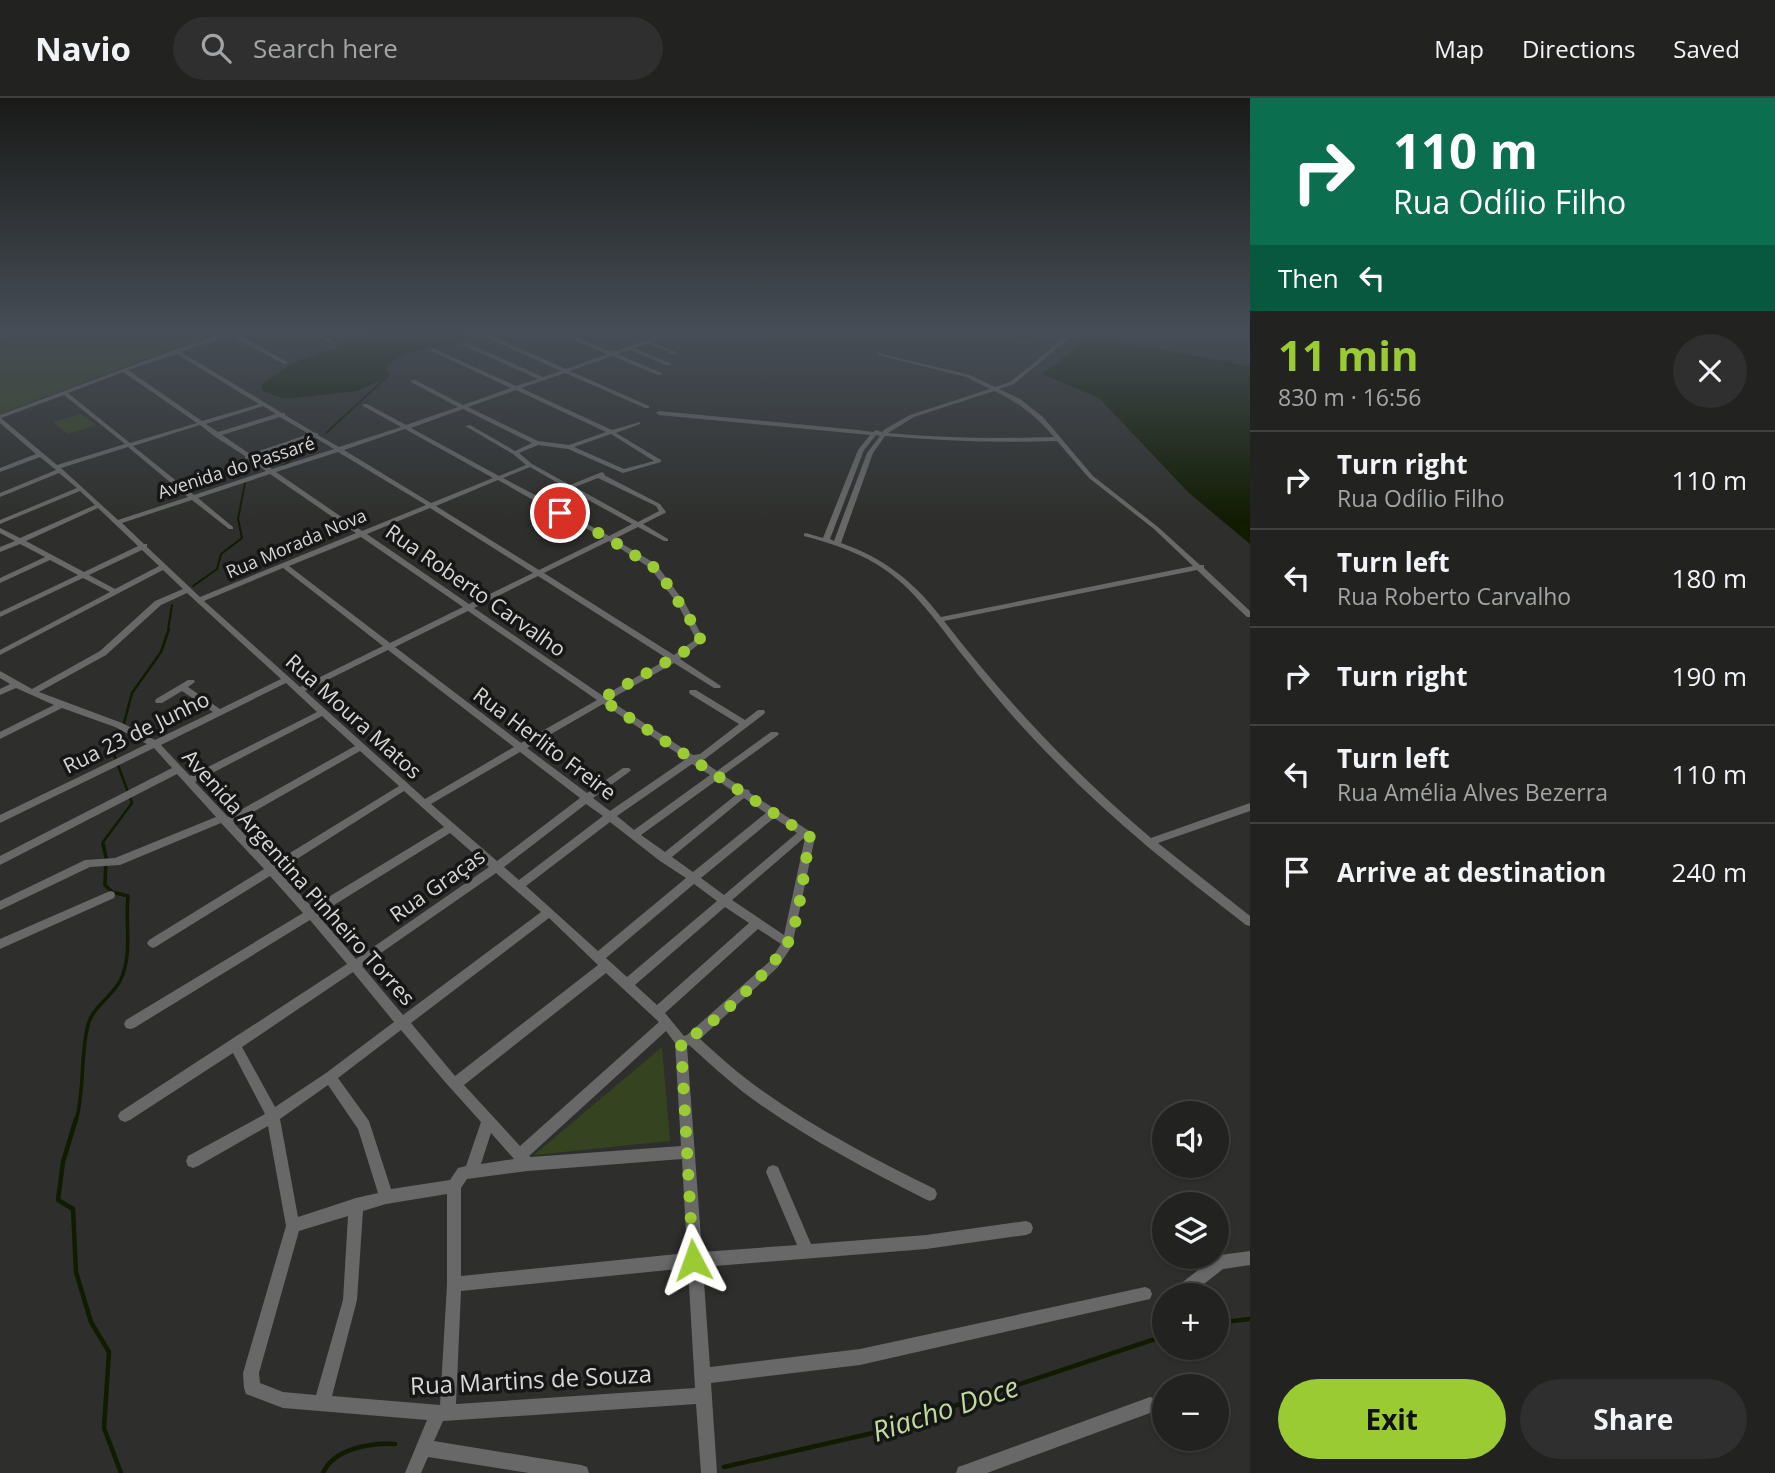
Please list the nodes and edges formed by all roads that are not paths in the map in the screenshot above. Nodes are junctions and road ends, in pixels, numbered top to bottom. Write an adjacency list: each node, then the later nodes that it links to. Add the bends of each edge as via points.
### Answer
1 (62, 394): 18 (street)
2 (66, 394): 30 (street)
3 (158, 394): 20 (street, Rua Roberto Carvalho)
4 (249, 394): 12 (street)
5 (438, 394): 14 (street)
6 (499, 394): 14 (street, Avenida do Passaré)
7 (529, 394): 23 (street)
8 (619, 394): 15 (street)
9 (970, 394): 24 (street, via 909,412)
10 (974, 394): 27 (street, via 912,416)
11 (1007, 394): 28 (street, via 1030,408)
12 (265, 404): 17 (street); 20 (street)
13 (365, 405): 22 (street)
14 (463, 407): 22 (street, Avenida do Passaré); 29 (street)
15 (647, 407)
16 (659, 413): 24 (street)
17 (283, 414): 25 (street); 26 (street)
18 (0, 419): 34 (street, Rua Moura Matos)
19 (638, 423): 23 (street)
20 (201, 424): 26 (street, Rua Roberto Carvalho); 30 (street)
21 (468, 426): 33 (street)
22 (404, 428): 32 (street, Avenida do Passaré); 42 (street)
23 (613, 433): 31 (street); 37 (street, via 658,459 628,471)
24 (874, 433): 27 (street); 59 (street, via 861,450)
25 (316, 434): 32 (street); 35 (street)
26 (216, 435): 35 (street, Rua Roberto Carvalho)
27 (883, 435): 28 (street, via 988,441); 61 (street, via 870,453)
28 (1058, 439): 67 (street, via 1091,477)
29 (537, 443): 31 (street); 33 (street)
30 (131, 445): 38 (street); 46 (street)
31 (569, 447): 37 (street)
32 (340, 450): 40 (street, Avenida do Passaré); 49 (street)
33 (516, 453): 36 (street)
34 (41, 454): 38 (street, Rua Moura Matos); 39 (street)
35 (247, 457): 40 (street, Rua Roberto Carvalho)
36 (526, 467): 42 (street, Rua Morada Nova); 43 (street)
37 (615, 468): 41 (street)
38 (59, 469): 44 (street, Rua Moura Matos); 45 (street)
39 (0, 470)
40 (273, 472): 46 (street, Avenida do Passaré); 55 (street, Rua Roberto Carvalho)
41 (598, 475): 43 (street); 52 (street, via 664,510)
42 (498, 480): 47 (street); 49 (street, Rua Morada Nova)
43 (569, 487): 47 (street); 52 (street)
44 (81, 488): 48 (street, Rua Moura Matos); 50 (street)
45 (0, 495)
46 (194, 498): 51 (street, Avenida do Passaré); 53 (street)
47 (536, 500): 57 (street)
48 (99, 505): 51 (street, Rua Moura Matos); 60 (street)
49 (432, 506): 55 (street, Rua Morada Nova); 68 (street)
50 (0, 522)
51 (118, 522): 62 (street, Rua Moura Matos)
52 (637, 523): 57 (street); 58 (street)
53 (231, 528)
54 (0, 530): 60 (street)
55 (362, 533): 65 (street, Rua Morada Nova); 74 (street, Rua Roberto Carvalho)
56 (806, 535): 59 (street)
57 (608, 538): 68 (street); 80 (street, via 658,570 698,633 698,643)
58 (666, 540)
59 (826, 540): 61 (street)
60 (20, 541): 63 (street); 64 (street)
61 (837, 543): 77 (street, via 889,569)
62 (144, 546): 66 (street, Rua Moura Matos); 69 (street)
63 (0, 550)
64 (51, 557): 69 (street); 70 (street)
65 (285, 566): 73 (street, Rua Morada Nova); 78 (street, Rua Herlito Freire)
66 (163, 567): 71 (street, Rua Moura Matos); 72 (street)
67 (1201, 567): 76 (street); 77 (street)
68 (539, 572): 74 (street); 80 (street)
69 (82, 575): 72 (street); 75 (street)
70 (0, 581)
71 (188, 590): 73 (street, Rua Moura Matos); 89 (street, via 158,603 103,653)
72 (115, 592): 79 (street)
73 (199, 600): 82 (street, Rua Moura Matos)
74 (468, 607): 78 (street); 91 (street, Rua Roberto Carvalho)
75 (0, 615)
76 (1250, 615)
77 (940, 620): 120 (street, via 1030,729)
78 (388, 647): 87 (street); 102 (street, Rua Herlito Freire)
79 (0, 653)
80 (676, 658): 85 (street); 91 (street)
81 (0, 674): 84 (street, Avenida Argentina Pinheiro Torres)
82 (288, 679): 87 (street, Rua Moura Matos); 94 (street, Rua 23 de Junho)
83 (191, 682): 86 (street)
84 (14, 685): 88 (street); 89 (street, Avenida Argentina Pinheiro Torres)
85 (717, 685)
86 (182, 687): 92 (street); 94 (street)
87 (300, 690): 95 (street, Rua Moura Matos)
88 (0, 692)
89 (33, 692): 93 (street, Avenida Argentina Pinheiro Torres)
90 (693, 692): 97 (street)
91 (601, 699): 102 (street); 103 (street, Rua Roberto Carvalho)
92 (159, 701)
93 (60, 705): 99 (street); 100 (street, Avenida Argentina Pinheiro Torres, via 141,734)
94 (219, 712): 100 (street, Rua 23 de Junho)
95 (323, 712): 101 (street, Rua Moura Matos); 107 (street)
96 (761, 712): 97 (street)
97 (744, 723): 103 (street, via 702,757)
98 (774, 734): 106 (street)
99 (0, 736)
100 (156, 745): 104 (street, Avenida Argentina Pinheiro Torres); 115 (street, Rua 23 de Junho)
101 (361, 747): 108 (street, Rua Moura Matos); 116 (street)
102 (520, 748): 110 (street, Rua Herlito Freire); 111 (street)
103 (694, 758): 106 (street, Rua Roberto Carvalho); 114 (street)
104 (179, 769): 107 (street, Avenida Argentina Pinheiro Torres); 122 (street)
105 (626, 769): 110 (street, Rua Graças)
106 (719, 775): 109 (street, Rua Roberto Carvalho); 118 (street)
107 (189, 781): 116 (street, Avenida Argentina Pinheiro Torres)
108 (406, 786): 111 (street, Rua Moura Matos); 124 (street)
109 (746, 792): 113 (street, Rua Roberto Carvalho); 121 (street)
110 (584, 798): 114 (street, Rua Herlito Freire); 123 (street, Rua Graças)
111 (425, 803): 117 (street, Rua Moura Matos)
112 (1250, 807): 120 (street)
113 (774, 812): 119 (street, Rua Roberto Carvalho); 125 (street)
114 (610, 816): 118 (street, Rua Herlito Freire); 126 (street)
115 (0, 819)
116 (225, 820): 124 (street, Avenida Argentina Pinheiro Torres); 129 (street, via 72,870)
117 (450, 828): 123 (street, Rua Moura Matos); 131 (street)
118 (634, 835): 121 (street, Rua Herlito Freire)
119 (807, 835): 128 (street); 135 (street)
120 (1151, 842): 132 (street)
121 (664, 858): 125 (street, Rua Herlito Freire)
122 (0, 861)
123 (496, 867): 126 (street, Rua Moura Matos); 138 (street, Rua Graças)
124 (271, 871): 131 (street, Avenida Argentina Pinheiro Torres); 134 (street)
125 (693, 879): 128 (street, Rua Herlito Freire); 137 (street)
126 (519, 886): 130 (street, Rua Moura Matos)
127 (110, 895): 136 (street)
128 (725, 901): 133 (street, Rua Herlito Freire); 139 (street)
129 (0, 906)
130 (549, 912): 137 (street, Rua Moura Matos); 141 (street)
131 (312, 915): 138 (street, Avenida Argentina Pinheiro Torres); 142 (street)
132 (1250, 922)
133 (757, 923): 135 (street, Rua Herlito Freire); 140 (street)
134 (153, 943)
135 (788, 943): 143 (street, via 774,964)
136 (0, 944)
137 (602, 962): 139 (street, Rua Moura Matos); 146 (street)
138 (355, 966): 141 (street, Avenida Argentina Pinheiro Torres); 144 (street, Rua Graças)
139 (626, 985): 140 (street, Rua Moura Matos)
140 (662, 1017): 143 (street, Rua Moura Matos); 151 (street)
141 (403, 1022): 145 (street); 146 (street, Avenida Argentina Pinheiro Torres)
142 (130, 1024)
143 (686, 1040): 150 (street); 156 (street, Rua Moura Matos, via 789,1116)
144 (235, 1045): 147 (street, Rua Graças); 148 (street)
145 (331, 1077): 148 (street); 157 (street, via 364,1126)
146 (455, 1084): 149 (street, Avenida Argentina Pinheiro Torres)
147 (125, 1116)
148 (273, 1116): 152 (street); 159 (street)
149 (488, 1121): 151 (street, Avenida Argentina Pinheiro Torres); 153 (street)
150 (687, 1152): 151 (street); 163 (street)
151 (524, 1160): 153 (street)
152 (193, 1161)
153 (471, 1172): 155 (street, via 463,1173)
154 (773, 1172): 161 (street)
155 (454, 1186): 157 (street); 165 (street)
156 (930, 1194)
157 (386, 1197): 158 (street)
158 (356, 1205): 159 (street); 169 (street, via 350,1300)
159 (293, 1226): 169 (street, Rua Martins de Souza, via 250,1383 256,1391 283,1400)
160 (1026, 1228): 161 (street, via 926,1242)
161 (806, 1250): 163 (street)
162 (1250, 1258): 164 (street, via 1220,1262)
163 (693, 1260): 165 (street); 167 (street)
164 (1193, 1283)
165 (454, 1284): 171 (street)
166 (1145, 1294): 167 (street, via 860,1357)
167 (702, 1376): 168 (street)
168 (704, 1395): 171 (street, Rua Martins de Souza); 175 (street)
169 (321, 1404): 171 (street, Rua Martins de Souza)
170 (1150, 1405): 176 (street)
171 (443, 1412): 172 (street)
172 (425, 1448): 173 (street); 174 (street)
173 (413, 1473)
174 (581, 1473)
175 (709, 1473)
176 (964, 1473)

